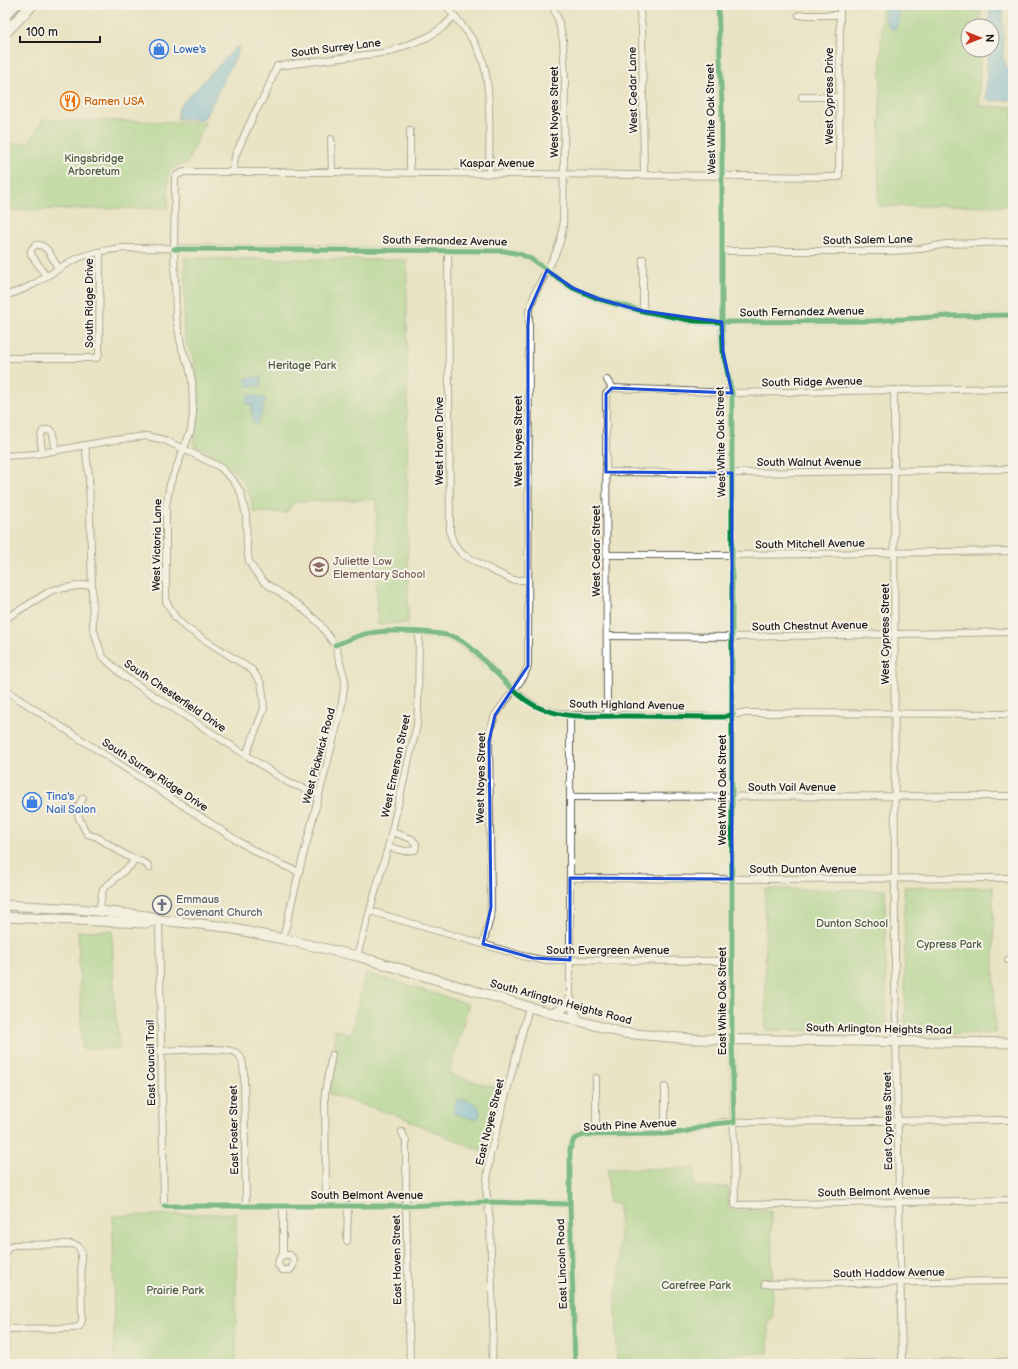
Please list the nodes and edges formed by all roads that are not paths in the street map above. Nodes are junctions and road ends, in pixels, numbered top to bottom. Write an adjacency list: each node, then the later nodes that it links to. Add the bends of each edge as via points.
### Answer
1 (15, 5): 10 (main road)
2 (32, 5): 12 (main road)
3 (445, 5): 11 (street)
4 (552, 5): 21 (street, West Noyes Street, via 564,40)
5 (639, 5): 23 (street, West Cedar Lane, via 642,28)
6 (718, 5): 24 (street, West White Oak Street)
7 (840, 5): 9 (street, West Cypress Drive)
8 (799, 15): 9 (street)
9 (840, 15): 14 (street, West Cypress Drive)
10 (5, 16)
11 (454, 16): 17 (street, South Surrey Lane, via 428,37 389,52 277,66 235,156); 20 (street, via 479,50 485,69)
12 (5, 33)
13 (802, 97): 14 (street)
14 (839, 97): 25 (street, West Cypress Drive)
15 (410, 130): 19 (street)
16 (331, 139): 18 (street)
17 (233, 172): 18 (street, Kaspar Avenue); 22 (street, Kaspar Avenue)
18 (332, 172): 19 (street, Kaspar Avenue)
19 (410, 172): 20 (street, Kaspar Avenue)
20 (489, 173): 21 (street, Kaspar Avenue)
21 (564, 173): 23 (street, Kaspar Avenue); 33 (street, West Noyes Street, via 562,236)
22 (179, 174): 27 (street, West Victoria Lane, via 175,178)
23 (644, 174): 24 (street, Kaspar Avenue)
24 (722, 175): 25 (street, Kaspar Avenue); 29 (street, West White Oak Street)
25 (839, 177)
26 (1013, 242): 29 (street, South Salem Lane, via 946,244 892,251)
27 (174, 249): 28 (street, South Fernandez Avenue); 30 (street, South Fernandez Avenue, via 124,248); 46 (street, West Victoria Lane, via 176,318 192,381 191,430)
28 (448, 251): 33 (street, South Fernandez Avenue, via 514,252 532,259); 58 (street, West Haven Drive, via 450,533 462,554 513,580)
29 (722, 251): 38 (street, West White Oak Street)
30 (100, 252): 32 (street, South Fernandez Avenue, via 73,260); 39 (street, South Ridge Drive, via 97,358)
31 (643, 259): 36 (street)
32 (58, 268): 34 (street, South Fernandez Avenue); 34 (street, via 45,247 35,245 31,254)
33 (547, 270): 36 (street, South Fernandez Avenue, via 586,294); 58 (street, West Noyes Street, via 529,311)
34 (46, 276): 35 (street, South Fernandez Avenue, via 25,289)
35 (5, 295)
36 (643, 311): 38 (street, South Fernandez Avenue, via 694,321)
37 (1013, 315): 38 (street, South Fernandez Avenue, via 873,321)
38 (722, 322): 44 (street, West White Oak Street, via 723,351)
39 (5, 358)
40 (607, 380): 41 (street)
41 (612, 388): 44 (street, South Ridge Avenue); 52 (street, West Cedar Street, via 606,394)
42 (1013, 388): 43 (street, South Ridge Avenue)
43 (894, 390): 44 (street, South Ridge Avenue); 51 (street, West Cypress Street)
44 (732, 393): 53 (street, West White Oak Street)
45 (85, 446): 46 (street, via 147,436 165,440); 47 (street); 59 (street, South Chesterfield Drive, via 89,476)
46 (183, 449): 66 (street, via 220,467 233,480 241,493 246,515 246,547 254,570 264,582 300,606 319,623); 74 (street, West Victoria Lane, via 170,484 166,506 166,601 175,617 185,627 252,670 261,683 264,709)
47 (56, 451): 48 (street); 48 (street, via 53,434 50,430 45,430 40,440)
48 (43, 453): 49 (street)
49 (5, 456)
50 (1013, 469): 51 (street, South Walnut Avenue)
51 (894, 471): 53 (street, South Walnut Avenue); 55 (street, West Cypress Street)
52 (606, 472): 53 (street, South Walnut Avenue); 56 (street, West Cedar Street)
53 (732, 473): 57 (street, West White Oak Street)
54 (1013, 550): 55 (street, South Mitchell Avenue)
55 (894, 552): 57 (street, South Mitchell Avenue); 63 (street, West Cypress Street)
56 (607, 555): 57 (street, South Mitchell Avenue); 64 (street, West Cedar Street)
57 (732, 555): 65 (street, West White Oak Street)
58 (528, 580): 68 (street, West Noyes Street, via 528,666 524,676)
59 (92, 584): 60 (street, via 52,590); 74 (street, South Chesterfield Drive, via 93,628 102,656 125,678)
60 (5, 619)
61 (419, 632): 66 (street, South Highland Avenue, via 368,633); 68 (street, South Highland Avenue, via 442,634 460,640); 81 (street, West Emerson Street, via 417,725)
62 (1013, 632): 63 (street, South Chestnut Avenue)
63 (895, 634): 65 (street, South Chestnut Avenue); 69 (street, West Cypress Street)
64 (607, 636): 65 (street, South Chestnut Avenue); 73 (street, West Cedar Street)
65 (732, 637): 70 (street, West White Oak Street)
66 (335, 645): 75 (street, West Pickwick Road, via 345,680 344,696)
67 (5, 688): 85 (street, South Surrey Ridge Drive, via 241,842 269,859)
68 (513, 689): 72 (street, South Highland Avenue, via 531,704); 96 (street, West Noyes Street, via 495,715 490,730 490,912)
69 (895, 713): 70 (street, South Highland Avenue); 71 (street, South Highland Avenue); 79 (street, West Cypress Street)
70 (733, 714): 73 (street, South Highland Avenue, via 724,717); 78 (street, West White Oak Street)
71 (1013, 714)
72 (570, 715): 73 (street, South Highland Avenue); 77 (street)
73 (607, 716)
74 (246, 755): 75 (street, South Chesterfield Drive, via 289,783)
75 (319, 794): 85 (street, West Pickwick Road)
76 (1013, 796): 79 (street, South Vail Avenue)
77 (570, 797): 78 (street, South Vail Avenue); 86 (street)
78 (732, 797): 79 (street, South Vail Avenue); 89 (street, West White Oak Street)
79 (895, 797): 87 (street, West Cypress Street)
80 (83, 798): 83 (street, via 77,809 87,834 97,836)
81 (392, 832): 82 (street, West Emerson Street); 82 (street, West Emerson Street, via 412,839 416,844 415,850 405,851)
82 (388, 847): 92 (street, West Emerson Street)
83 (134, 859): 84 (street, via 148,864); 91 (street, via 131,865 103,889)
84 (149, 868)
85 (299, 872): 95 (street, West Pickwick Road)
86 (570, 878): 89 (street, South Dunton Avenue); 98 (street)
87 (895, 878): 88 (street, South Dunton Avenue); 89 (street, South Dunton Avenue); 105 (street, East Cypress Street)
88 (1013, 878)
89 (732, 879): 99 (street, East White Oak Street)
90 (5, 905): 91 (main road, South Arlington Heights Road)
91 (99, 911): 94 (main road, South Arlington Heights Road, via 148,916)
92 (370, 911): 96 (street, South Evergreen Avenue); 97 (street, West Emerson Street)
93 (5, 917): 94 (main road, South Arlington Heights Road, via 145,923)
94 (160, 920): 95 (main road, South Arlington Heights Road, via 219,926); 107 (street, East Council Trail)
95 (283, 939): 97 (main road, South Arlington Heights Road)
96 (483, 944): 98 (street, South Evergreen Avenue, via 542,960)
97 (357, 956): 101 (main road, South Arlington Heights Road)
98 (570, 960): 99 (street, South Evergreen Avenue); 100 (street)
99 (732, 961): 104 (street, East White Oak Street)
100 (570, 1000): 102 (main road, via 566,1007); 103 (main road)
101 (529, 1007): 102 (main road, South Arlington Heights Road); 120 (street, East Noyes Street, via 490,1155)
102 (550, 1013): 103 (main road, South Arlington Heights Road)
103 (577, 1020): 104 (main road, South Arlington Heights Road, via 623,1033 692,1039)
104 (732, 1039): 105 (main road, South Arlington Heights Road); 113 (street, East White Oak Street)
105 (897, 1041): 106 (main road, South Arlington Heights Road); 111 (street, East Cypress Street)
106 (1013, 1043)
107 (161, 1051): 125 (street, East Council Trail); 126 (street, East Foster Street, via 222,1049 234,1051 242,1059)
108 (332, 1055): 122 (street, via 325,1092)
109 (596, 1078): 115 (street)
110 (665, 1087): 116 (street)
111 (898, 1120): 112 (street, South Pine Avenue); 113 (street, South Pine Avenue); 119 (street, East Cypress Street)
112 (1013, 1120)
113 (734, 1122): 116 (street, South Pine Avenue); 124 (street, East White Oak Street)
114 (402, 1132): 128 (street, East Haven Street, via 406,1141)
115 (596, 1134): 116 (street, South Pine Avenue); 117 (street, South Pine Avenue, via 584,1135)
116 (665, 1134)
117 (574, 1140): 121 (street, East Lincoln Road, via 570,1149)
118 (1013, 1200): 119 (street, South Belmont Avenue)
119 (900, 1201): 124 (street, South Belmont Avenue); 134 (street, East Cypress Street)
120 (487, 1202): 121 (street, South Belmont Avenue); 128 (street, South Belmont Avenue); 142 (street, East Noyes Street, via 490,1221)
121 (570, 1204): 143 (street, East Lincoln Road)
122 (326, 1205): 123 (street, South Belmont Avenue); 127 (street, South Belmont Avenue)
123 (348, 1205): 128 (street, South Belmont Avenue); 129 (street)
124 (735, 1205)
125 (164, 1206): 126 (street, South Belmont Avenue)
126 (246, 1206): 127 (street, South Belmont Avenue)
127 (283, 1206): 131 (street)
128 (406, 1206): 141 (street, East Haven Street)
129 (348, 1241)
130 (5, 1255): 136 (street, via 9,1247 14,1245 78,1246 81,1251 82,1320 80,1326 74,1328)
131 (284, 1255)
132 (5, 1262): 136 (street)
133 (1013, 1281): 134 (street, South Haddow Avenue)
134 (901, 1283): 135 (street, South Haddow Avenue); 139 (street, East Cypress Street)
135 (765, 1284)
136 (6, 1329): 137 (street)
137 (5, 1354)
138 (1013, 1362): 140 (street)
139 (902, 1363): 140 (street); 144 (street)
140 (978, 1363)
141 (410, 1364)
142 (492, 1364)
143 (575, 1364)
144 (797, 1364)

